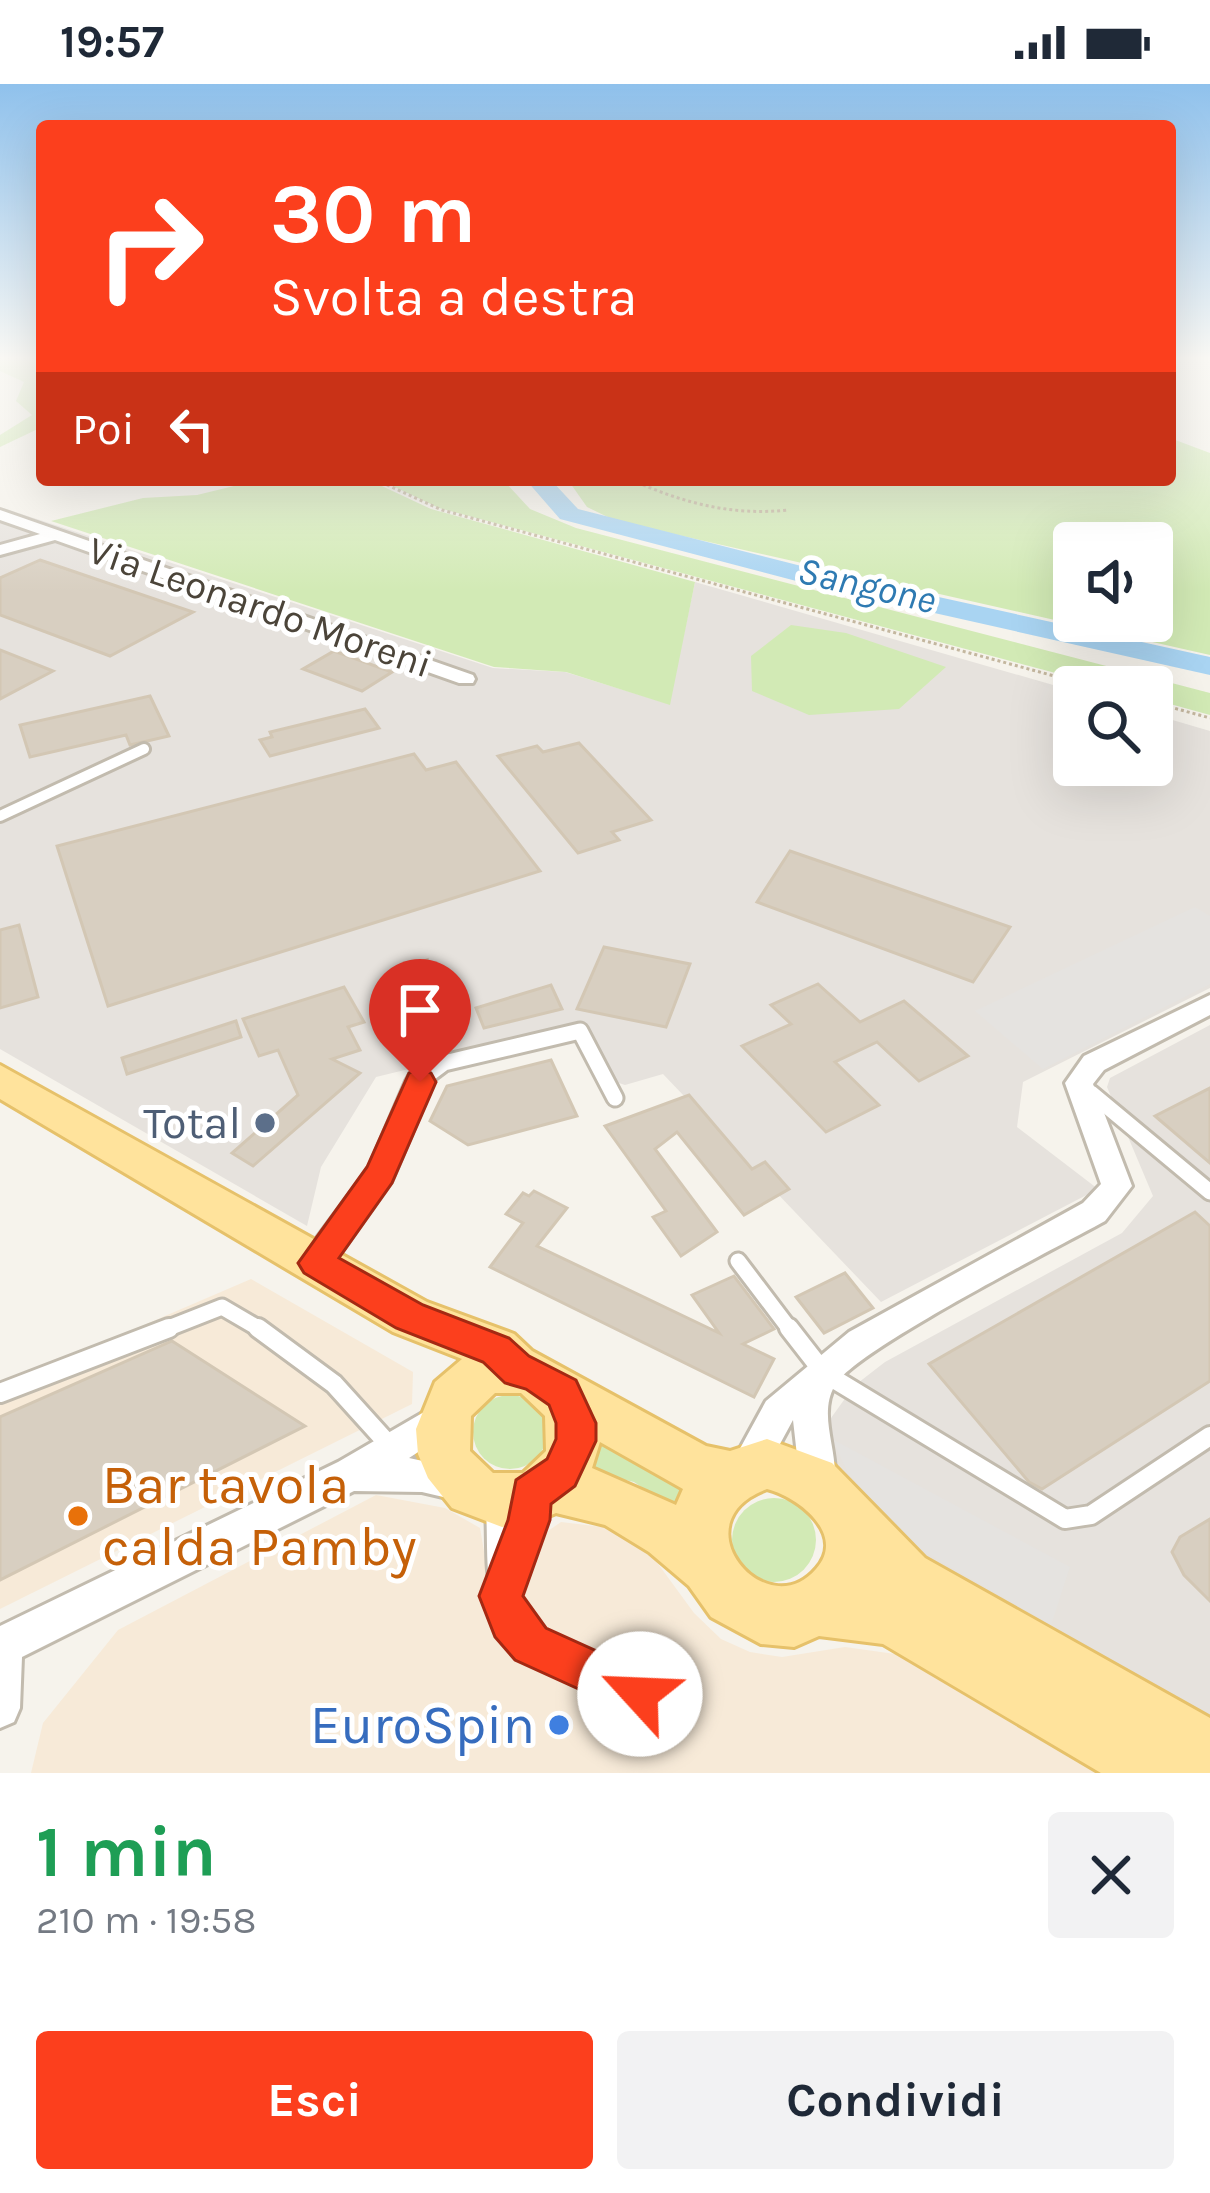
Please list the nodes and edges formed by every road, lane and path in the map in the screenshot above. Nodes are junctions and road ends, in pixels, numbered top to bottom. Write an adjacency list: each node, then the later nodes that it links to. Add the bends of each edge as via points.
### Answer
1 (389, 486): 7 (path, via 435,508)
2 (647, 486): 3 (path, via 698,507)
3 (788, 510)
4 (0, 515): 5 (street, Via Leonardo Moreni)
5 (55, 535): 6 (street, Via Leonardo Moreni); 8 (street, Via Leonardo Moreni)
6 (0, 550)
7 (1053, 676)
8 (466, 679)
9 (1173, 708): 10 (path)
10 (1210, 718)
11 (144, 749): 12 (lane)
12 (0, 816)
13 (1210, 1004): 16 (street, via 1094,1064)
14 (0, 1080): 20 (main road)
15 (420, 1082): 17 (lane, via 443,1063 580,1031); 20 (street, via 381,1174)
16 (1078, 1083): 18 (lane); 22 (street, via 1117,1186 1094,1211 861,1342)
17 (615, 1098)
18 (1210, 1192)
19 (739, 1261): 22 (lane)
20 (316, 1263): 21 (main road)
21 (410, 1317): 23 (main road, via 479,1342); 25 (main road, via 441,1351)
22 (821, 1376): 26 (lane, via 1065,1520 1091,1515); 28 (street, via 778,1412); 31 (street, via 810,1424)
23 (541, 1382): 25 (main road, via 482,1376); 28 (main road, via 698,1470); 30 (main road, via 576,1423 576,1441 561,1473)
24 (0, 1393): 27 (lane, via 222,1307 343,1387)
25 (448, 1408): 27 (street); 30 (main road, via 441,1453)
26 (1210, 1436)
27 (391, 1448): 29 (street)
28 (737, 1472): 31 (main road, via 786,1466); 32 (main road, via 710,1493 700,1515)
29 (351, 1474): 30 (street, via 422,1475); 35 (street)
30 (508, 1490): 32 (main road, via 632,1506); 33 (lane); 33 (lane, via 529,1520)
31 (830, 1496): 34 (main road, via 853,1548 839,1591); 38 (main road, via 905,1578)
32 (706, 1565): 34 (main road, via 721,1588 755,1611 795,1616)
33 (501, 1596): 36 (lane, via 530,1644)
34 (820, 1607): 39 (main road, via 896,1618)
35 (1, 1646): 37 (street)
36 (640, 1694)
37 (0, 1708)
38 (1210, 1753)
39 (1161, 1773)

